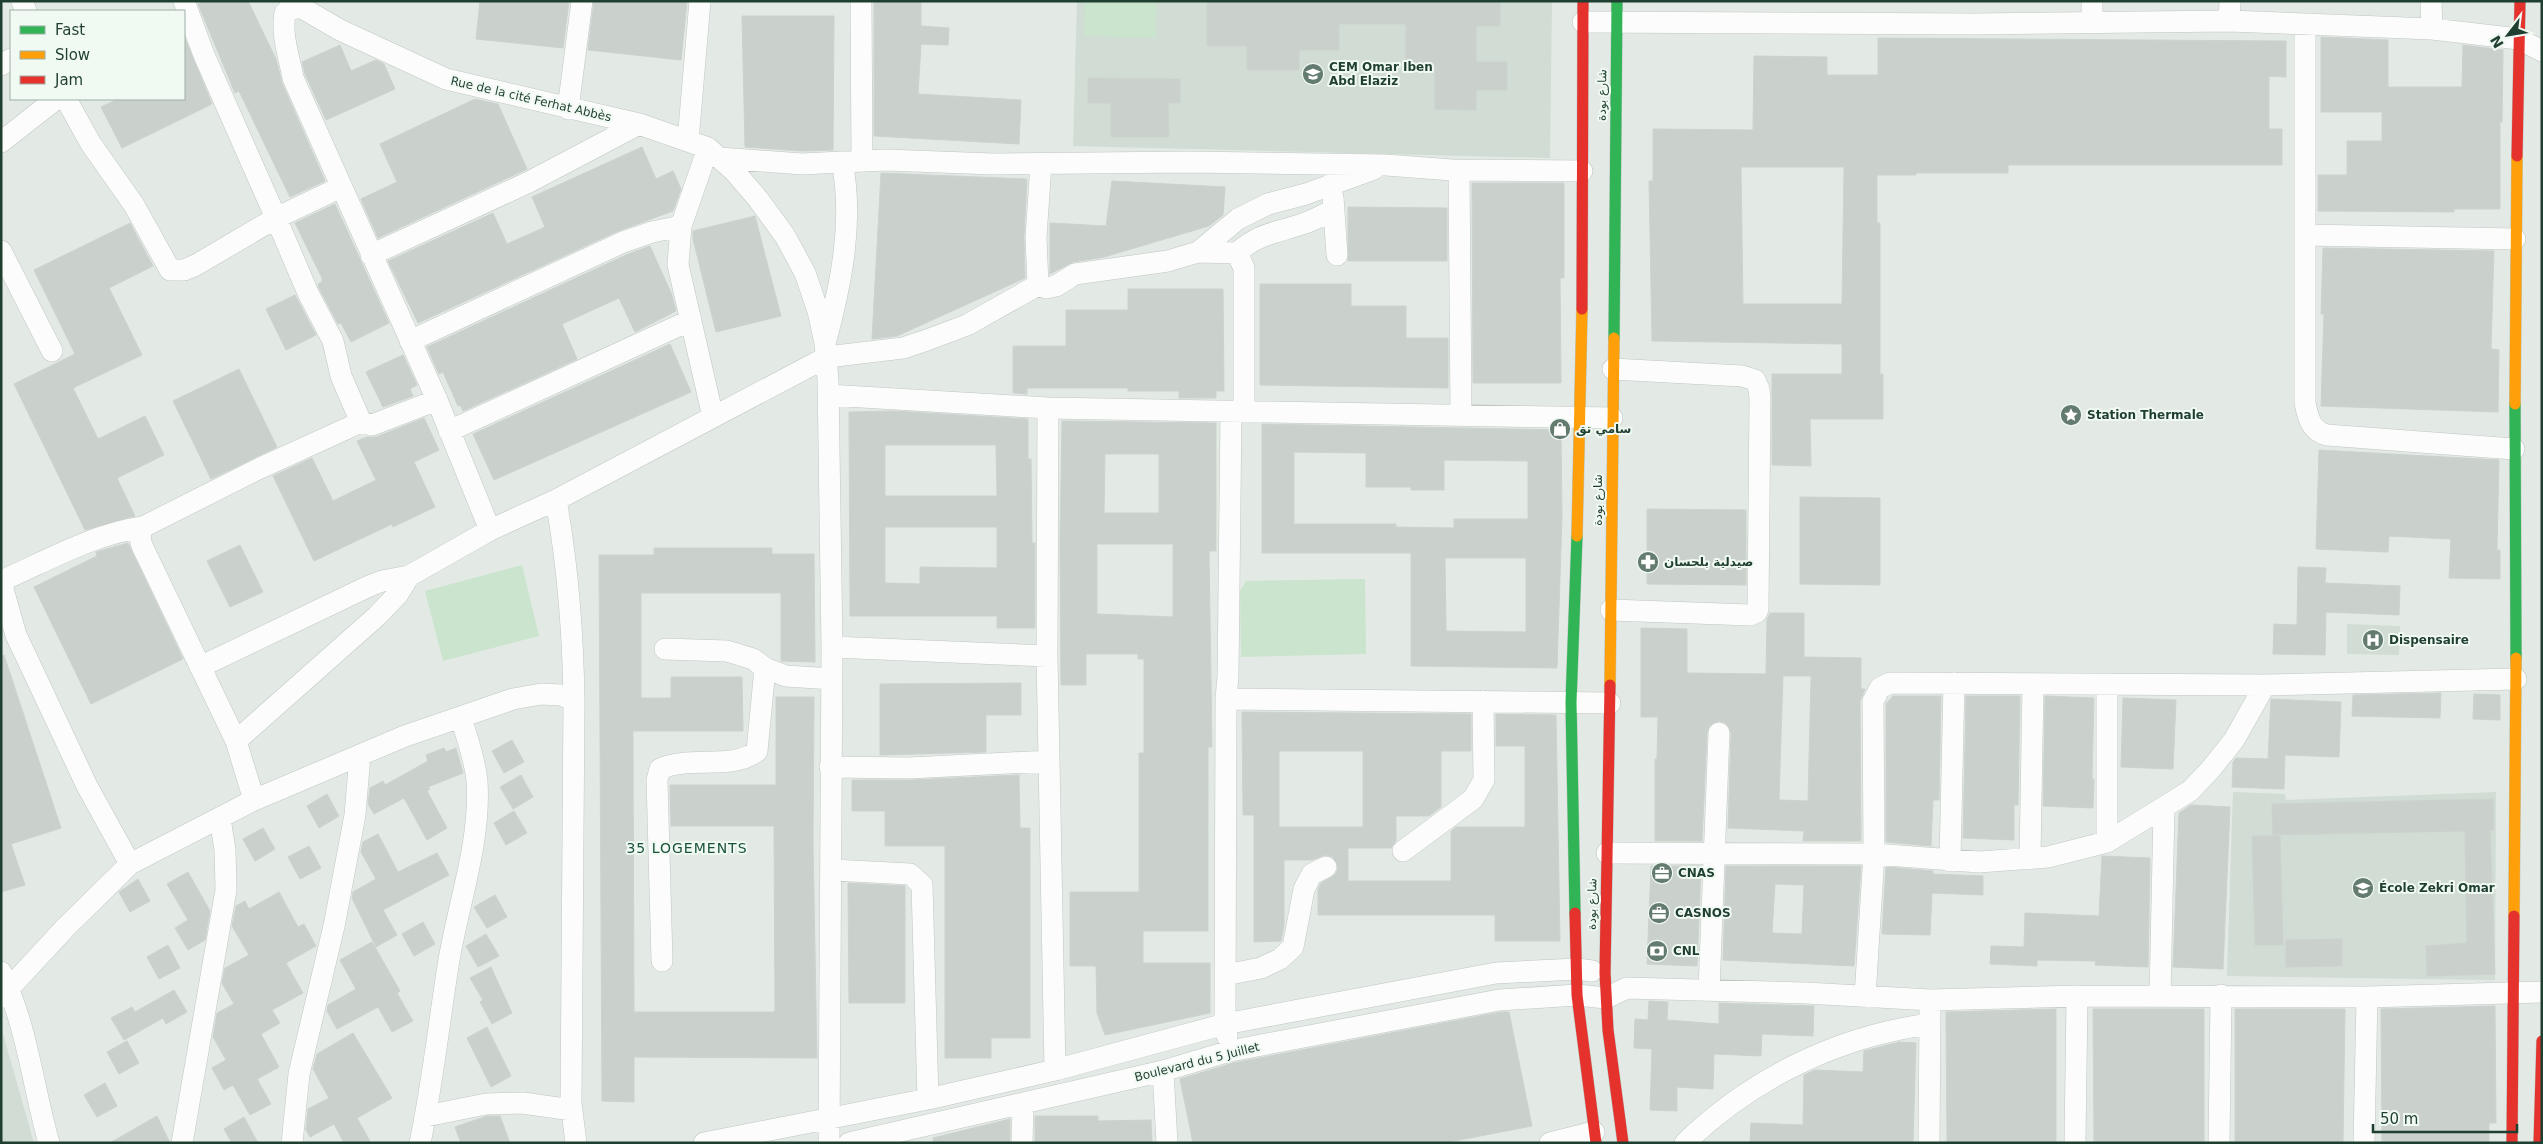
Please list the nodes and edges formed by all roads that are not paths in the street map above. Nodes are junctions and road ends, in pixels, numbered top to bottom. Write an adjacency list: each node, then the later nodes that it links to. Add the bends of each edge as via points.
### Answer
1 (184, 1): 34 (street, via 204,55)
2 (582, 1): 21 (street)
3 (700, 1): 23 (street)
4 (861, 1): 26 (street)
5 (1583, 1): 12 (street, شارع بودة)
6 (1617, 1): 14 (street, شارع بودة)
7 (2092, 1): 13 (street)
8 (2432, 1): 16 (street)
9 (2520, 1): 17 (street)
10 (296, 4): 21 (street, Rue de la cité Ferhat Abbès, via 340,30 446,79); 32 (street, via 285,13 283,33 294,78)
11 (2230, 11): 13 (street); 15 (street)
12 (1583, 22): 14 (street); 30 (street, شارع بودة)
13 (2092, 22): 14 (street)
14 (1617, 23): 48 (street, شارع بودة)
15 (2305, 25): 16 (street); 36 (street)
16 (2432, 29): 17 (street)
17 (2519, 39): 18 (street); 37 (street)
18 (2542, 51)
19 (55, 100): 24 (street)
20 (67, 100): 34 (street, via 91,144 134,205 170,270 184,270 196,265)
21 (568, 109): 22 (street, Rue de la cité Ferhat Abbès)
22 (639, 124): 23 (street, Rue de la cité Ferhat Abbès); 41 (street, via 529,182)
23 (688, 141): 25 (street, Rue de la cité Ferhat Abbès)
24 (1, 142)
25 (714, 153): 26 (street, via 802,164); 35 (street); 47 (street, via 758,199 785,236 805,272)
26 (852, 162): 27 (street); 47 (street, via 840,287)
27 (1041, 164): 28 (street); 43 (street, via 1036,237)
28 (1386, 165): 29 (street); 31 (street)
29 (1459, 170): 30 (street); 53 (street)
30 (1582, 171): 55 (street, شارع بودة)
31 (1332, 184): 33 (street); 39 (street, via 1268,204 1238,219)
32 (341, 188): 34 (street); 41 (street)
33 (1334, 210): 40 (street, via 1304,223 1266,233 1249,242); 42 (street)
34 (276, 218): 57 (street, via 332,341)
35 (681, 226): 44 (street, via 678,265); 45 (street, via 623,242)
36 (2305, 236): 37 (street); 59 (street, via 2305,402 2315,430 2327,435)
37 (2515, 239): 59 (street)
38 (1, 251): 46 (street)
39 (1198, 252): 40 (street); 43 (street, via 1168,261 1075,274 1056,286 1046,288)
40 (1238, 253): 52 (street, via 1244,268)
41 (372, 255): 45 (street)
42 (1336, 255)
43 (1038, 285): 47 (street, via 967,325 903,348)
44 (691, 320): 54 (street); 58 (street)
45 (410, 341): 50 (street)
46 (52, 350)
47 (826, 350): 49 (street); 54 (street)
48 (1613, 369): 56 (street, شارع بودة); 65 (street, via 1742,376 1755,380 1760,399 1757,612)
49 (828, 395): 51 (street); 67 (street)
50 (437, 400): 57 (street, via 372,425); 58 (street)
51 (1048, 408): 52 (street); 69 (street)
52 (1238, 412): 53 (street); 78 (street)
53 (1461, 415): 55 (street)
54 (713, 416): 60 (street)
55 (1581, 418): 56 (street); 81 (street, شارع بودة)
56 (1612, 418): 65 (street, شارع بودة)
57 (361, 422): 61 (street)
58 (449, 431): 62 (street)
59 (2514, 449): 72 (street)
60 (556, 500): 62 (street); 79 (street, via 566,554 572,618)
61 (143, 527): 64 (street, via 120,530); 70 (street, via 141,543)
62 (490, 530): 63 (street)
63 (409, 576): 70 (street, via 367,587); 85 (street, via 398,594 377,616)
64 (1, 581): 66 (street)
65 (1611, 610): 82 (street, شارع بودة)
66 (9, 638): 99 (street)
67 (832, 646): 69 (street); 73 (street)
68 (665, 649): 71 (street, via 727,651 753,659)
69 (1047, 656): 87 (street)
70 (200, 667): 85 (street)
71 (765, 668): 73 (street, via 786,676); 102 (street, via 757,751 747,759 686,762 660,769 657,780)
72 (2516, 679): 77 (street); 110 (street)
73 (832, 680): 88 (street)
74 (1954, 683): 75 (street); 96 (street, via 1890,683 1876,693 1873,701); 98 (street)
75 (2033, 684): 76 (street); 97 (street)
76 (2107, 684): 77 (street); 92 (street)
77 (2265, 685): 90 (street, via 2234,740 2210,770)
78 (1226, 699): 80 (street); 105 (street)
79 (574, 701): 83 (street, via 561,695 541,694 513,699); 128 (street)
80 (1483, 701): 81 (street); 93 (street, via 1484,780 1472,799)
81 (1571, 702): 82 (street); 103 (street, شارع بودة)
82 (1610, 703): 94 (street, شارع بودة)
83 (461, 718): 86 (street); 129 (street, via 477,779 477,805)
84 (1719, 733): 95 (street)
85 (236, 741): 89 (street)
86 (360, 755): 89 (street); 134 (street, via 355,815 334,926 300,1074)
87 (1049, 761): 88 (street, via 909,768); 124 (street)
88 (830, 766): 101 (street)
89 (254, 800): 91 (street)
90 (2164, 809): 92 (street); 113 (street)
91 (220, 818): 99 (street); 133 (street, via 226,890)
92 (2107, 842): 97 (street)
93 (1403, 851)
94 (1607, 853): 95 (street); 104 (street, شارع بودة)
95 (1714, 854): 96 (street); 108 (street)
96 (1874, 854): 98 (street); 115 (street)
97 (2030, 859): 98 (street)
98 (1950, 861)
99 (130, 864): 106 (street)
100 (1326, 867): 105 (street, via 1312,874 1304,889 1293,947 1280,959 1261,968)
101 (832, 870): 126 (street, via 910,874 922,885); 130 (street)
102 (662, 961)
103 (1576, 969): 104 (street); 111 (street, شارع بودة); 119 (street, via 1496,973)
104 (1605, 973): 107 (street); 117 (street, شارع بودة)
105 (1225, 976): 119 (street)
106 (4, 986): 132 (street)
107 (1627, 988): 108 (street); 117 (street)
108 (1709, 990): 115 (street)
109 (2542, 992): 110 (street)
110 (2514, 994): 116 (street); 149 (street)
111 (1577, 995): 117 (street, Boulevard du 5 Juillet); 122 (street, Boulevard du 5 Juillet, via 1499,1000); 131 (street, شارع بودة)
112 (2077, 996): 113 (street); 118 (street); 146 (street)
113 (2160, 996): 114 (street)
114 (2221, 996): 116 (street); 147 (street)
115 (1865, 997): 118 (street)
116 (2366, 997): 148 (street)
117 (1606, 998): 143 (street, شارع بودة)
118 (1931, 1000): 120 (street)
119 (1225, 1024): 122 (street); 124 (street)
120 (1930, 1024): 144 (street, via 1880,1032 1792,1066 1733,1101); 145 (street)
121 (2542, 1041): 123 (street)
122 (1230, 1051): 125 (street, Boulevard du 5 Juillet)
123 (2542, 1057): 150 (street)
124 (1055, 1070): 126 (street)
125 (1164, 1071): 127 (street, Boulevard du 5 Juillet); 141 (street)
126 (928, 1099): 130 (street)
127 (1023, 1104): 139 (street, Boulevard du 5 Juillet); 140 (street)
128 (572, 1110): 129 (street, via 523,1103 486,1104); 136 (street)
129 (426, 1116): 135 (street)
130 (830, 1118): 137 (street); 138 (street)
131 (1595, 1137): 142 (street)
132 (49, 1143)
133 (182, 1143)
134 (292, 1143)
135 (420, 1143)
136 (576, 1143)
137 (704, 1143)
138 (829, 1143)
139 (849, 1143)
140 (1022, 1143)
141 (1167, 1143)
142 (1550, 1143)
143 (1623, 1143)
144 (1685, 1143)
145 (1929, 1143)
146 (2075, 1143)
147 (2219, 1143)
148 (2364, 1143)
149 (2512, 1143)
150 (2539, 1143)

